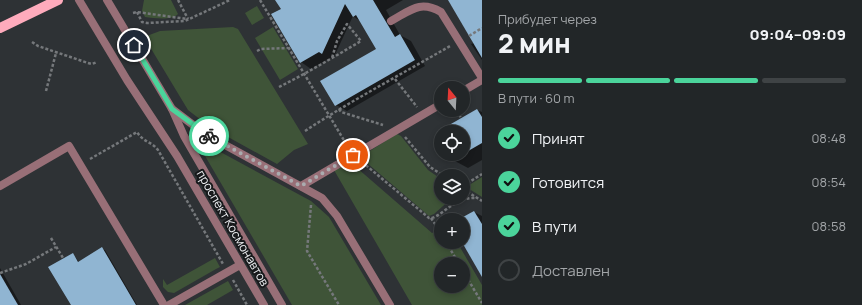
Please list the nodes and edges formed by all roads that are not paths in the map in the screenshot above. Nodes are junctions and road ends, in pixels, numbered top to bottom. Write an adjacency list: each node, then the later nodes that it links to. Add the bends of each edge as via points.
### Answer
1 (58, 0): 5 (main road)
2 (79, 0): 12 (street, проспект Космонавтов, via 177,156)
3 (107, 0): 9 (street, проспект Космонавтов)
4 (391, 21): 6 (street, via 418,6 431,5 441,12)
5 (0, 28)
6 (482, 79): 7 (street)
7 (470, 87)
8 (434, 108): 11 (street)
9 (172, 109): 11 (street, via 205,134); 16 (street, проспект Космонавтов, via 184,136)
10 (0, 186): 13 (street, via 69,146)
11 (301, 186): 17 (street, via 331,206)
12 (240, 265): 14 (street); 15 (street, проспект Космонавтов)
13 (164, 305)
14 (169, 305)
15 (264, 305)
16 (282, 305)
17 (390, 305)

